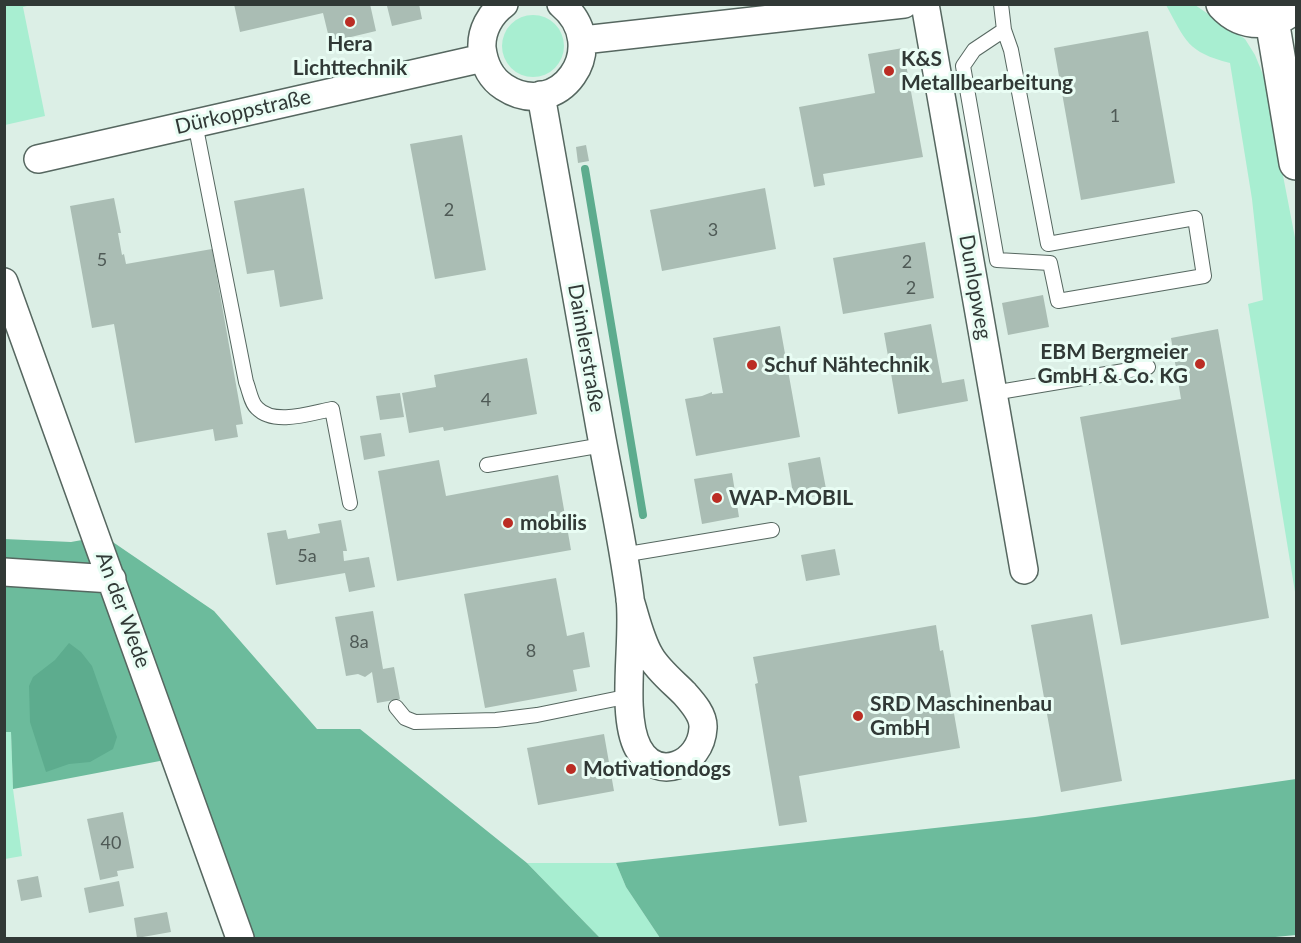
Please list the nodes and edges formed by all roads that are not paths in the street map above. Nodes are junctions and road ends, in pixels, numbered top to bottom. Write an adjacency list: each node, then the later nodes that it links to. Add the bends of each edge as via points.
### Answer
1 (504, 4): 10 (street, via 485,29)
2 (561, 4): 9 (street, via 579,25)
3 (904, 4): 9 (street)
4 (925, 4): 17 (street, Dunlopweg)
5 (1001, 4): 8 (lane)
6 (1223, 4): 7 (street, via 1239,17 1256,21)
7 (1284, 13): 14 (street)
8 (1004, 30): 8 (lane, via 1048,244 1195,218 1203,276 1058,301 1050,263 997,260 963,66 974,50)
9 (583, 40): 11 (street, via 582,55 572,76 555,91)
10 (483, 58): 11 (street, via 498,83 511,92); 12 (street, Dürkoppstraße)
11 (541, 95): 18 (street, Daimlerstraße)
12 (195, 123): 13 (street, Dürkoppstraße); 20 (lane, via 246,382 256,407 267,416 283,417 332,409)
13 (38, 159)
14 (1296, 163)
15 (4, 282): 25 (street, An der Wede)
16 (1148, 367): 17 (lane)
17 (993, 393): 23 (street, Dunlopweg)
18 (603, 445): 19 (lane); 22 (street, Daimlerstraße)
19 (487, 465)
20 (350, 503)
21 (772, 530): 22 (lane)
22 (622, 555): 26 (street, Daimlerstraße)
23 (1024, 570)
24 (4, 572): 25 (street)
25 (112, 579): 29 (street, An der Wede)
26 (630, 600): 27 (street, Daimlerstraße); 27 (street, Daimlerstraße, via 651,658 695,706 703,724 701,744 690,759 677,766 661,766 647,760 632,728)
27 (630, 696): 28 (lane, via 486,721 415,722 405,718)
28 (396, 707)
29 (240, 939)

